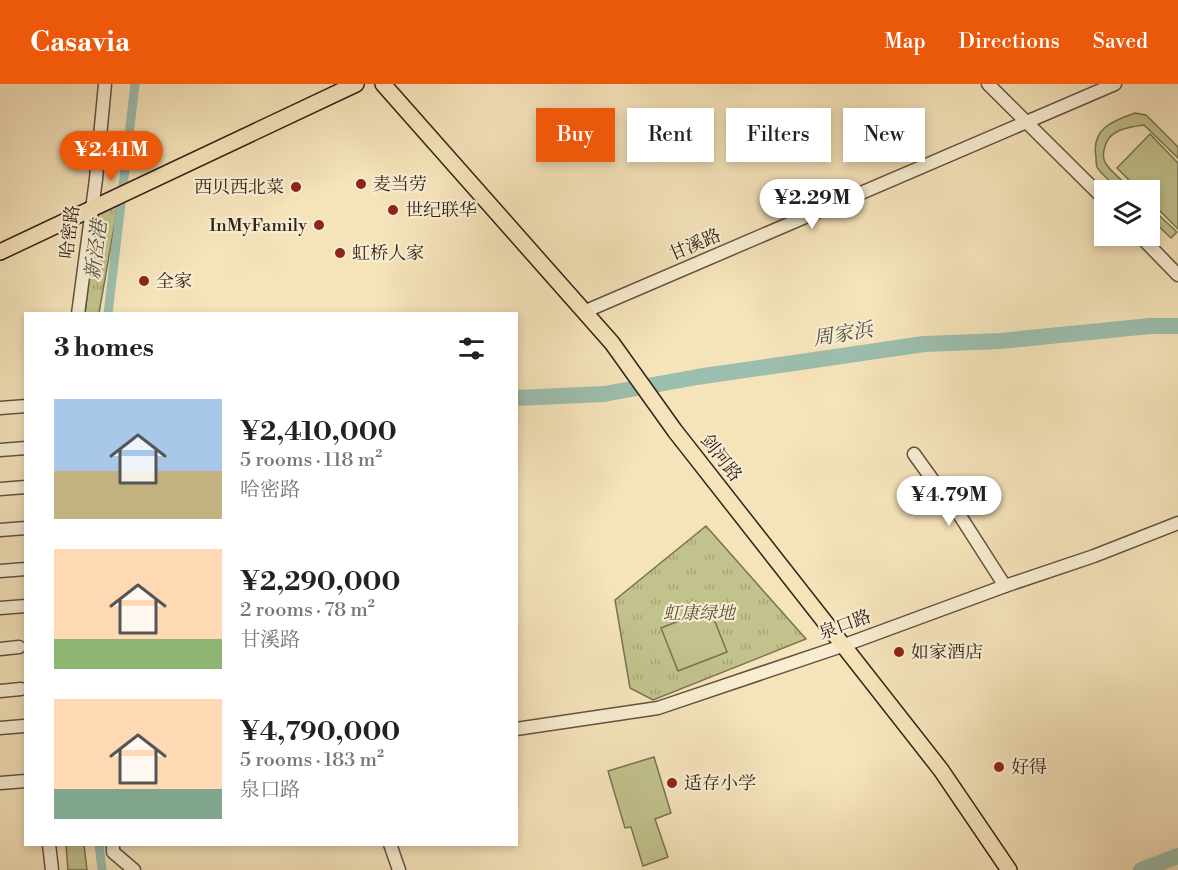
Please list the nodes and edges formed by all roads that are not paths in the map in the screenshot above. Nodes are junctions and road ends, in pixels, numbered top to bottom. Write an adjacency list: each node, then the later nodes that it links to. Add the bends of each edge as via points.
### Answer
1 (105, 84): 8 (street, 哈密路)
2 (356, 84): 8 (main road)
3 (383, 84): 12 (main road, 剑河路)
4 (988, 84): 6 (street)
5 (1115, 84): 6 (street, 甘溪路)
6 (1025, 122): 7 (street); 12 (street, 甘溪路)
7 (1094, 189)
8 (90, 211): 10 (main road); 13 (street, 哈密路)
9 (1150, 246): 11 (street)
10 (0, 252)
11 (1178, 275)
12 (586, 311): 29 (main road, 剑河路)
13 (78, 312)
14 (24, 406): 15 (street)
15 (0, 408)
16 (24, 448): 17 (street)
17 (0, 450)
18 (914, 454): 26 (street, via 948,497)
19 (24, 487): 20 (street)
20 (0, 489)
21 (1178, 523): 26 (street, 泉口路)
22 (24, 528): 23 (street)
23 (0, 530)
24 (24, 569): 25 (street)
25 (0, 571)
26 (1005, 586): 29 (street, 泉口路)
27 (24, 606): 28 (street)
28 (0, 608)
29 (842, 646): 36 (street, 泉口路, via 658,708); 45 (main road, 剑河路, via 941,770)
30 (19, 647): 31 (street)
31 (0, 649)
32 (21, 689): 33 (street)
33 (0, 691)
34 (24, 726): 35 (street)
35 (0, 728)
36 (518, 729)
37 (24, 781): 38 (street)
38 (0, 783)
39 (49, 846): 42 (street)
40 (113, 846): 43 (street, via 113,852)
41 (391, 846): 44 (street)
42 (52, 870)
43 (134, 870)
44 (399, 870)
45 (1009, 870)

